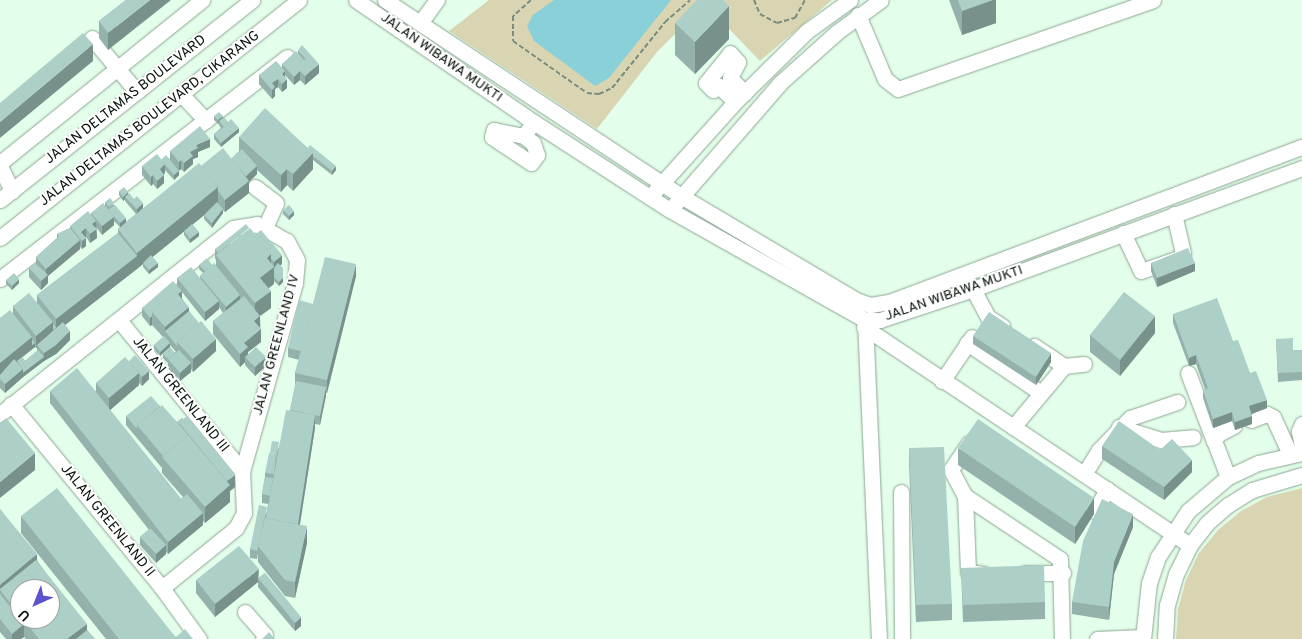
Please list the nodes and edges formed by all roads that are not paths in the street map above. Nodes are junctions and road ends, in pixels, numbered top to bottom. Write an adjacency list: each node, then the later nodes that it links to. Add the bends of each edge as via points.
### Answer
1 (202, 0): 14 (street)
2 (252, 0): 15 (street, JALAN DELTAMAS BOULEVARD)
3 (299, 0): 16 (street, JALAN DELTAMAS BOULEVARD, CIKARANG)
4 (356, 0): 18 (street, JALAN WIBAWA MUKTI)
5 (385, 0): 11 (street, JALAN WIBAWA MUKTI)
6 (436, 0): 11 (street)
7 (850, 0): 24 (street, via 807,32 740,97)
8 (881, 0): 10 (street)
9 (1154, 0): 10 (street, via 898,89 885,79)
10 (858, 15): 27 (street, via 780,83)
11 (420, 23): 17 (street, JALAN WIBAWA MUKTI)
12 (92, 38): 14 (street)
13 (287, 56): 19 (street)
14 (117, 67): 15 (street); 22 (street)
15 (137, 92): 26 (street, JALAN DELTAMAS BOULEVARD)
16 (182, 95): 19 (street); 34 (street, JALAN DELTAMAS BOULEVARD, CIKARANG)
17 (537, 100): 18 (street); 24 (street, JALAN WIBAWA MUKTI)
18 (529, 119): 20 (street); 28 (street, JALAN WIBAWA MUKTI)
19 (206, 121): 35 (street)
20 (524, 136)
21 (1302, 147): 37 (street, JALAN WIBAWA MUKTI, via 889,302)
22 (0, 164): 26 (street)
23 (1300, 174): 31 (street, JALAN WIBAWA MUKTI)
24 (662, 184): 27 (street, JALAN WIBAWA MUKTI); 28 (street)
25 (255, 187): 32 (street, via 276,203)
26 (12, 190): 29 (street, JALAN DELTAMAS BOULEVARD)
27 (681, 196): 30 (street); 37 (street, JALAN WIBAWA MUKTI)
28 (650, 197): 30 (street, JALAN WIBAWA MUKTI)
29 (0, 200)
30 (670, 210): 40 (street, JALAN WIBAWA MUKTI)
31 (1174, 214): 33 (street, JALAN WIBAWA MUKTI); 33 (street, via 1183,253 1179,258 1141,271)
32 (265, 228): 39 (street, JALAN GREENLAND IV, via 246,224 231,230); 58 (street, JALAN GREENLAND IV, via 287,241 298,263)
33 (1123, 234): 36 (street, JALAN WIBAWA MUKTI)
34 (0, 238)
35 (0, 279)
36 (974, 289): 38 (street); 40 (street, JALAN WIBAWA MUKTI)
37 (866, 304): 40 (street)
38 (988, 317): 41 (street); 43 (street)
39 (119, 320): 48 (street, JALAN GREENLAND IV); 58 (street, JALAN GREENLAND III)
40 (865, 324): 45 (street); 74 (street)
41 (967, 343): 45 (street); 46 (street)
42 (1084, 364): 43 (street)
43 (1064, 366): 46 (street)
44 (1188, 372): 56 (street)
45 (942, 381): 52 (street)
46 (1041, 394): 52 (street)
47 (1177, 402): 53 (street, via 1130,418)
48 (6, 409): 69 (street, JALAN GREENLAND II)
49 (1251, 420): 57 (street, via 1267,414 1273,417)
50 (1302, 424): 57 (street, via 1298,431)
51 (1234, 426): 56 (street, via 1218,434)
52 (1013, 427): 59 (street)
53 (1119, 427): 55 (street, via 1161,440); 59 (street)
54 (979, 430): 65 (street, via 951,470)
55 (1193, 437)
56 (1214, 441): 61 (street)
57 (1298, 452): 61 (street, via 1258,463)
58 (242, 470): 69 (street, JALAN GREENLAND IV, via 244,513 236,528)
59 (1084, 474): 62 (street)
60 (1302, 475): 67 (street, via 1260,486 1228,505)
61 (1228, 477): 66 (street, via 1188,511)
62 (1107, 489): 64 (street, via 1093,511); 66 (street)
63 (901, 492): 75 (street)
64 (1068, 494)
65 (965, 496): 68 (street, via 1054,553 1060,559); 68 (street, via 968,572)
66 (1172, 532): 67 (street); 71 (street, via 1149,583)
67 (1190, 545): 78 (street, via 1176,574 1167,605)
68 (1063, 573): 76 (street)
69 (162, 588): 72 (street, JALAN GREENLAND II)
70 (245, 612): 73 (street, via 265,635)
71 (1143, 638): 77 (street)
72 (199, 639)
73 (263, 639)
74 (879, 639)
75 (902, 639)
76 (1062, 639)
77 (1097, 639)
78 (1165, 639)

